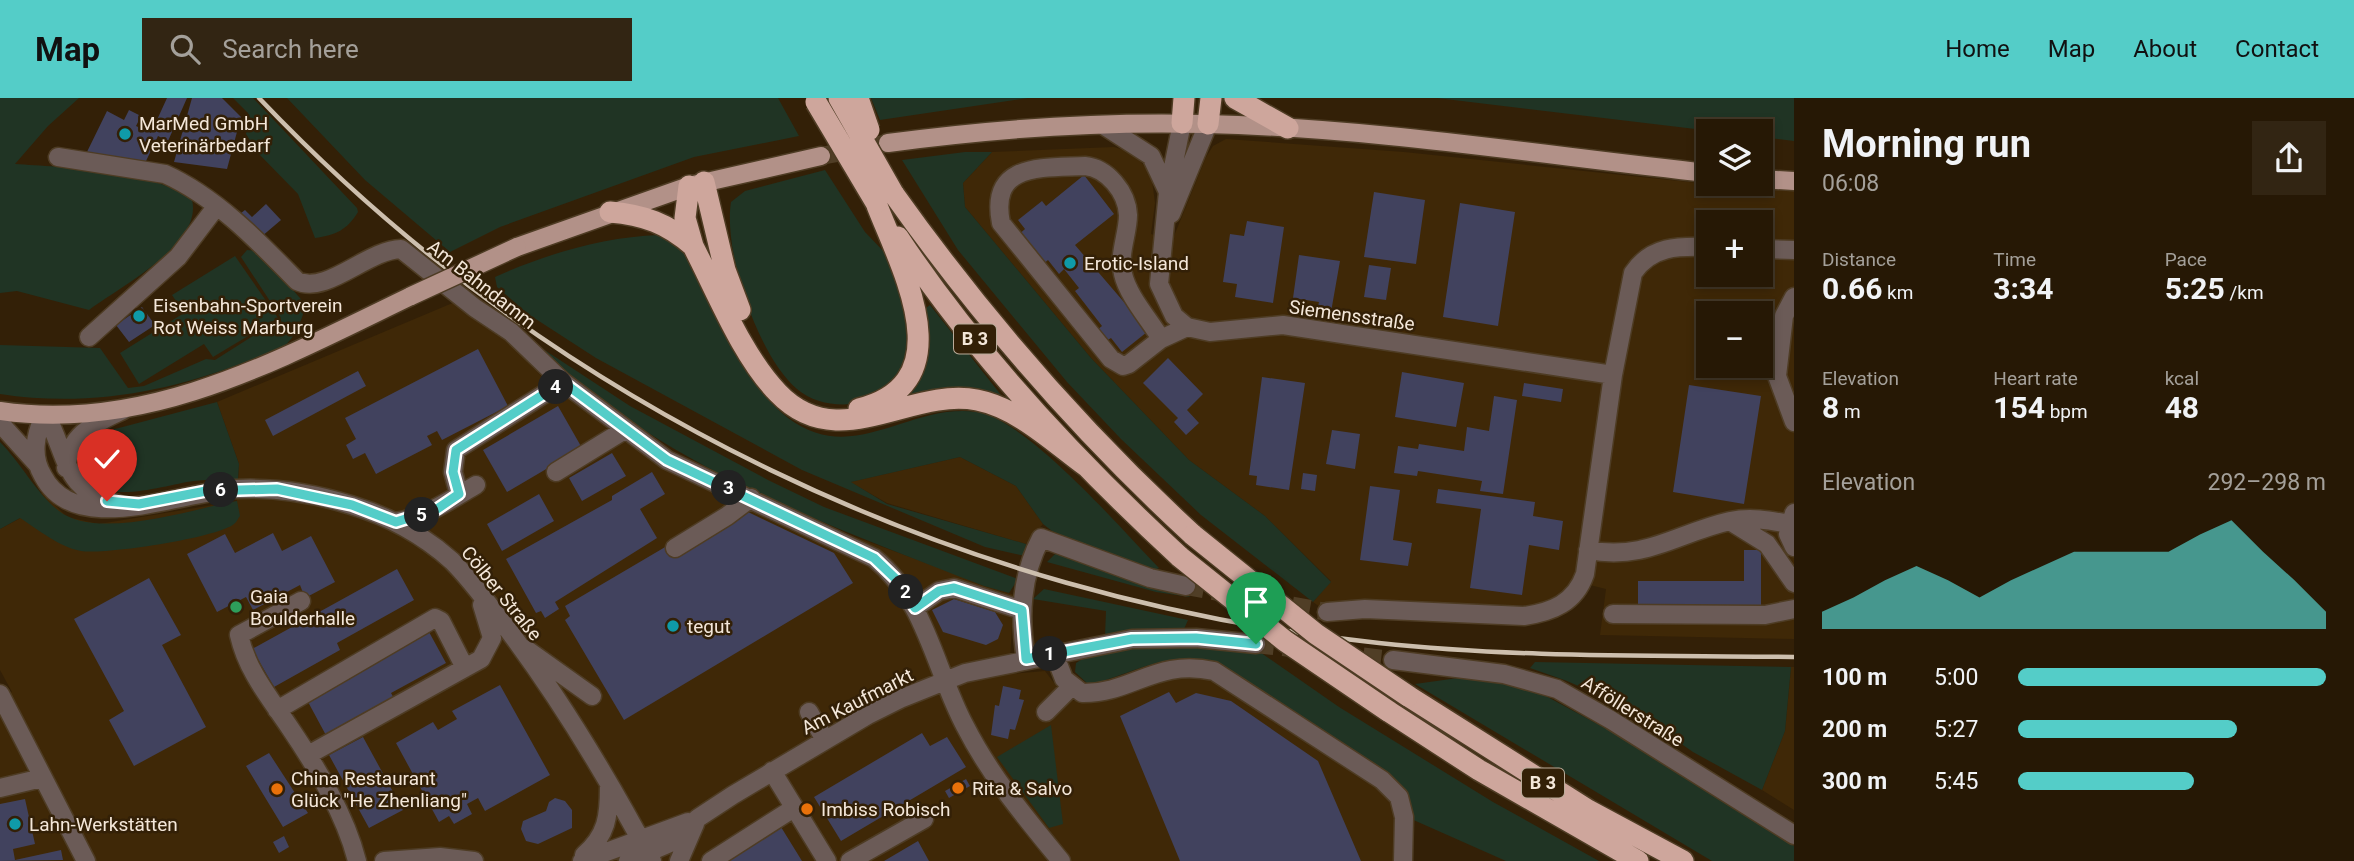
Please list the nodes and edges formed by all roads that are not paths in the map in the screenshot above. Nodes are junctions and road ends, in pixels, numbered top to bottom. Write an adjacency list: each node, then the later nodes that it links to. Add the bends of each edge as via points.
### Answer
1 (839, 98): 18 (highway, B 3, bridge)
2 (858, 98): 18 (highway, bridge)
3 (1184, 98): 7 (highway)
4 (1211, 98): 8 (highway)
5 (1235, 98): 10 (highway)
6 (815, 100): 18 (highway, B 3, bridge)
7 (1182, 123): 8 (main road); 9 (main road); 19 (street)
8 (1208, 124): 10 (main road); 22 (street)
9 (1103, 125): 11 (main road); 19 (street, via 1150,156)
10 (1288, 128): 14 (main road)
11 (888, 142)
12 (821, 156): 17 (main road)
13 (58, 157): 20 (street, Am Bahndamm, via 164,174)
14 (1696, 172)
15 (1773, 180): 16 (main road)
16 (1794, 181)
17 (696, 184): 18 (highway, via 760,357 796,397 830,411 867,407 889,396 906,378 919,346 917,312); 21 (main road); 23 (highway, via 685,218)
18 (885, 192): 40 (highway, B 3, via 917,266); 101 (highway, B 3, bridge, via 1034,375 1193,535 1307,627 1408,696 1588,810)
19 (1168, 192): 22 (street)
20 (216, 207): 29 (street, via 178,257); 32 (street, Am Bahndamm, via 306,285 329,280 382,251 406,251 475,309 519,338)
21 (610, 212): 23 (highway, via 652,219); 33 (main road, bridge, via 517,247 233,379)
22 (1162, 233): 28 (street, via 1159,284 1170,310)
23 (693, 246): 40 (highway, via 753,359 779,394 797,408 849,421 932,401 976,400 1015,415)
24 (1696, 248): 31 (street, via 1667,249 1642,261 1628,288)
25 (1773, 249): 26 (street)
26 (1794, 250)
27 (1794, 298): 36 (street, via 1784,316 1777,376)
28 (1187, 327): 30 (street); 31 (street, Siemensstraße, via 1210,332 1283,325)
29 (89, 338)
30 (1161, 339): 30 (street, via 1129,364 1123,366 1111,359 1001,223 1000,196 1012,177 1031,168 1093,166 1111,178 1128,213 1123,274)
31 (1614, 375): 53 (street)
32 (563, 382): 38 (street, Am Bahndamm); 44 (street, via 456,450 453,472)
33 (123, 410): 35 (main road); 41 (street, via 84,430 70,450)
34 (0, 411): 35 (main road)
35 (45, 415): 39 (street, via 36,434); 41 (street, Cölber Straße)
36 (1794, 422)
37 (0, 423): 39 (street, Cölber Straße)
38 (626, 429): 42 (street); 45 (street, Am Bahndamm, via 714,489)
39 (37, 464): 46 (street, Cölber Straße, via 52,490 78,506 98,510)
40 (1086, 466): 100 (highway, B 3, bridge, via 1180,557 1285,641 1479,770)
41 (66, 468): 46 (street, Cölber Straße, via 97,497)
42 (556, 472)
43 (476, 485): 44 (street)
44 (459, 494): 47 (street)
45 (751, 498): 52 (street); 59 (street, Am Bahndamm, via 874,558 900,583)
46 (139, 504): 50 (street, Cölber Straße, via 206,491 277,489 352,505)
47 (437, 509): 50 (street); 54 (street, via 433,527)
48 (1791, 518): 49 (street); 51 (street, via 1788,534)
49 (1730, 521): 53 (street, via 1632,553); 55 (street, via 1767,544)
50 (396, 522): 54 (street, Cölber Straße)
51 (1794, 547)
52 (675, 548)
53 (1588, 550): 62 (street, via 1577,591 1563,605 1544,612 1524,616)
54 (440, 552): 57 (street, Cölber Straße)
55 (1794, 583)
56 (1186, 586): 61 (street, via 1150,578 1041,538 1024,581)
57 (477, 589): 65 (street, Cölber Straße); 69 (street, via 492,638 486,653)
58 (301, 601): 74 (street, via 239,635 243,653)
59 (915, 608): 61 (street, via 939,591 954,588); 70 (street, Am Bahndamm)
60 (1794, 609): 63 (street, via 1765,615)
61 (1022, 610): 67 (street)
62 (1336, 611)
63 (1613, 614)
64 (1256, 644): 66 (street, Am Kaufmarkt, via 1167,637)
65 (520, 646): 73 (street); 81 (street, Cölber Straße)
66 (1054, 653): 67 (street, Am Kaufmarkt); 71 (street)
67 (1026, 659): 70 (street, Am Kaufmarkt, via 965,673)
68 (1393, 660): 86 (street, Afföllerstraße, via 1504,674 1557,689)
69 (465, 668): 74 (street, via 441,621 435,618); 78 (street)
70 (944, 684): 77 (street, Am Kaufmarkt, via 900,699); 98 (street, Am Bahndamm, via 1003,792)
71 (1070, 687): 76 (street); 99 (street, via 1090,693 1171,667 1214,671 1382,780 1399,797 1404,817)
72 (0, 694): 80 (street)
73 (592, 696)
74 (277, 710): 78 (street)
75 (809, 712): 77 (street)
76 (1046, 712)
77 (825, 740): 79 (street, Am Kaufmarkt)
78 (308, 755): 89 (street, via 351,836)
79 (772, 771): 83 (street); 84 (street, Am Kaufmarkt)
80 (42, 778): 82 (street); 88 (street, via 57,816)
81 (609, 787): 87 (street, Cölber Straße); 92 (street, via 603,835)
82 (0, 788)
83 (794, 808): 95 (street); 96 (street)
84 (698, 818): 87 (street, Am Kaufmarkt, via 670,843); 94 (street)
85 (924, 819): 97 (street)
86 (1794, 835)
87 (646, 850): 92 (street); 93 (street)
88 (86, 861)
89 (357, 861)
90 (384, 861): 91 (street, via 440,856)
91 (474, 861)
92 (580, 861)
93 (628, 861)
94 (679, 861)
95 (711, 861)
96 (827, 861)
97 (850, 861)
98 (1061, 861)
99 (1403, 861)
100 (1638, 861)
101 (1683, 861)

